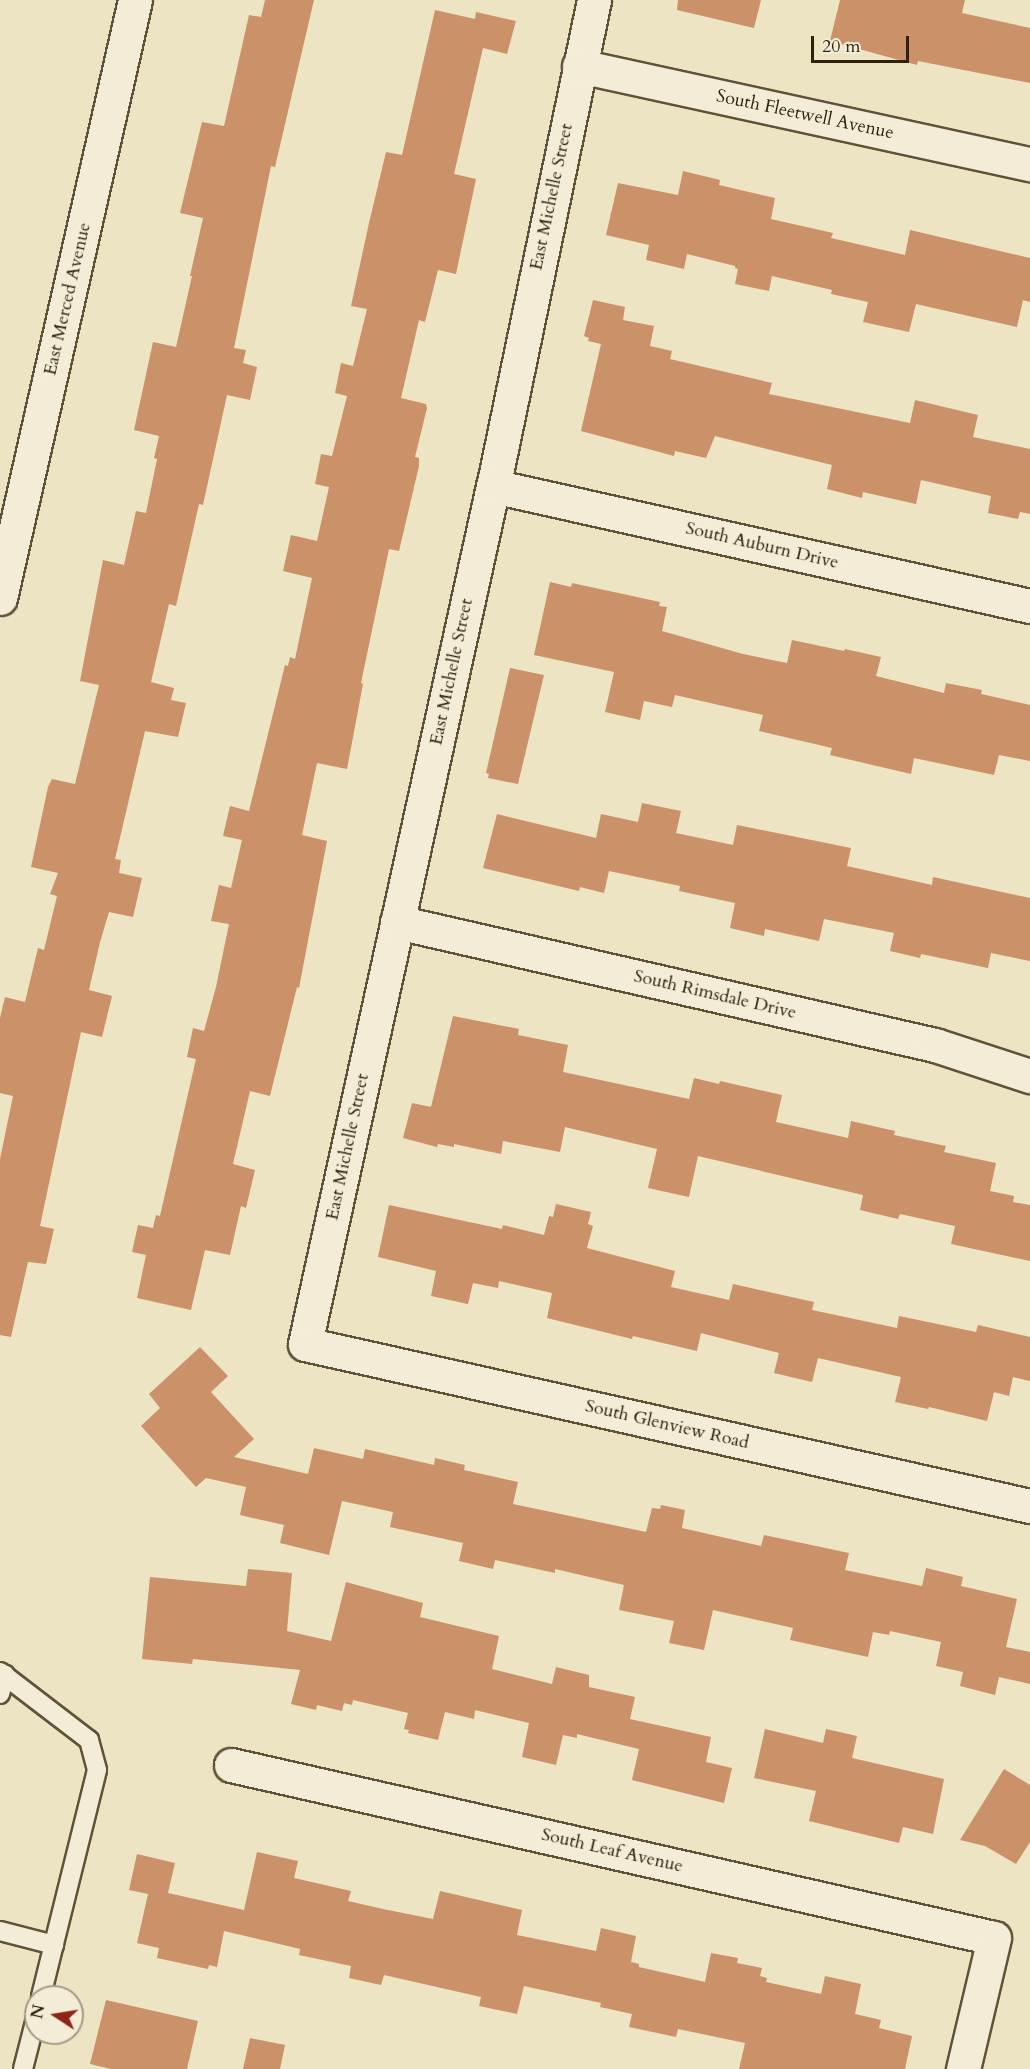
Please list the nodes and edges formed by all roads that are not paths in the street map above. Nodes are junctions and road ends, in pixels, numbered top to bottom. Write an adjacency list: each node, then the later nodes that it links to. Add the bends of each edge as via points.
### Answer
1 (135, 0): 6 (street, East Merced Avenue)
2 (594, 0): 3 (street, East Michelle Street)
3 (579, 66): 4 (street, South Fleetwell Avenue); 5 (street, East Michelle Street)
4 (1030, 164)
5 (493, 486): 7 (street, South Auburn Drive); 8 (street, East Michelle Street)
6 (0, 598)
7 (1030, 606)
8 (397, 922): 9 (street, South Rimsdale Drive, via 935,1045); 10 (street, East Michelle Street)
9 (1030, 1076)
10 (305, 1344): 11 (street, South Glenview Road)
11 (1030, 1506)
12 (2, 1673): 13 (lane); 16 (lane, via 89,1740 97,1770)
13 (0, 1694)
14 (231, 1765): 20 (street, South Leaf Avenue, via 993,1938)
15 (0, 1931): 16 (lane)
16 (54, 1945): 17 (lane)
17 (44, 1985)
18 (29, 2045): 19 (lane)
19 (23, 2069)
20 (963, 2069)

